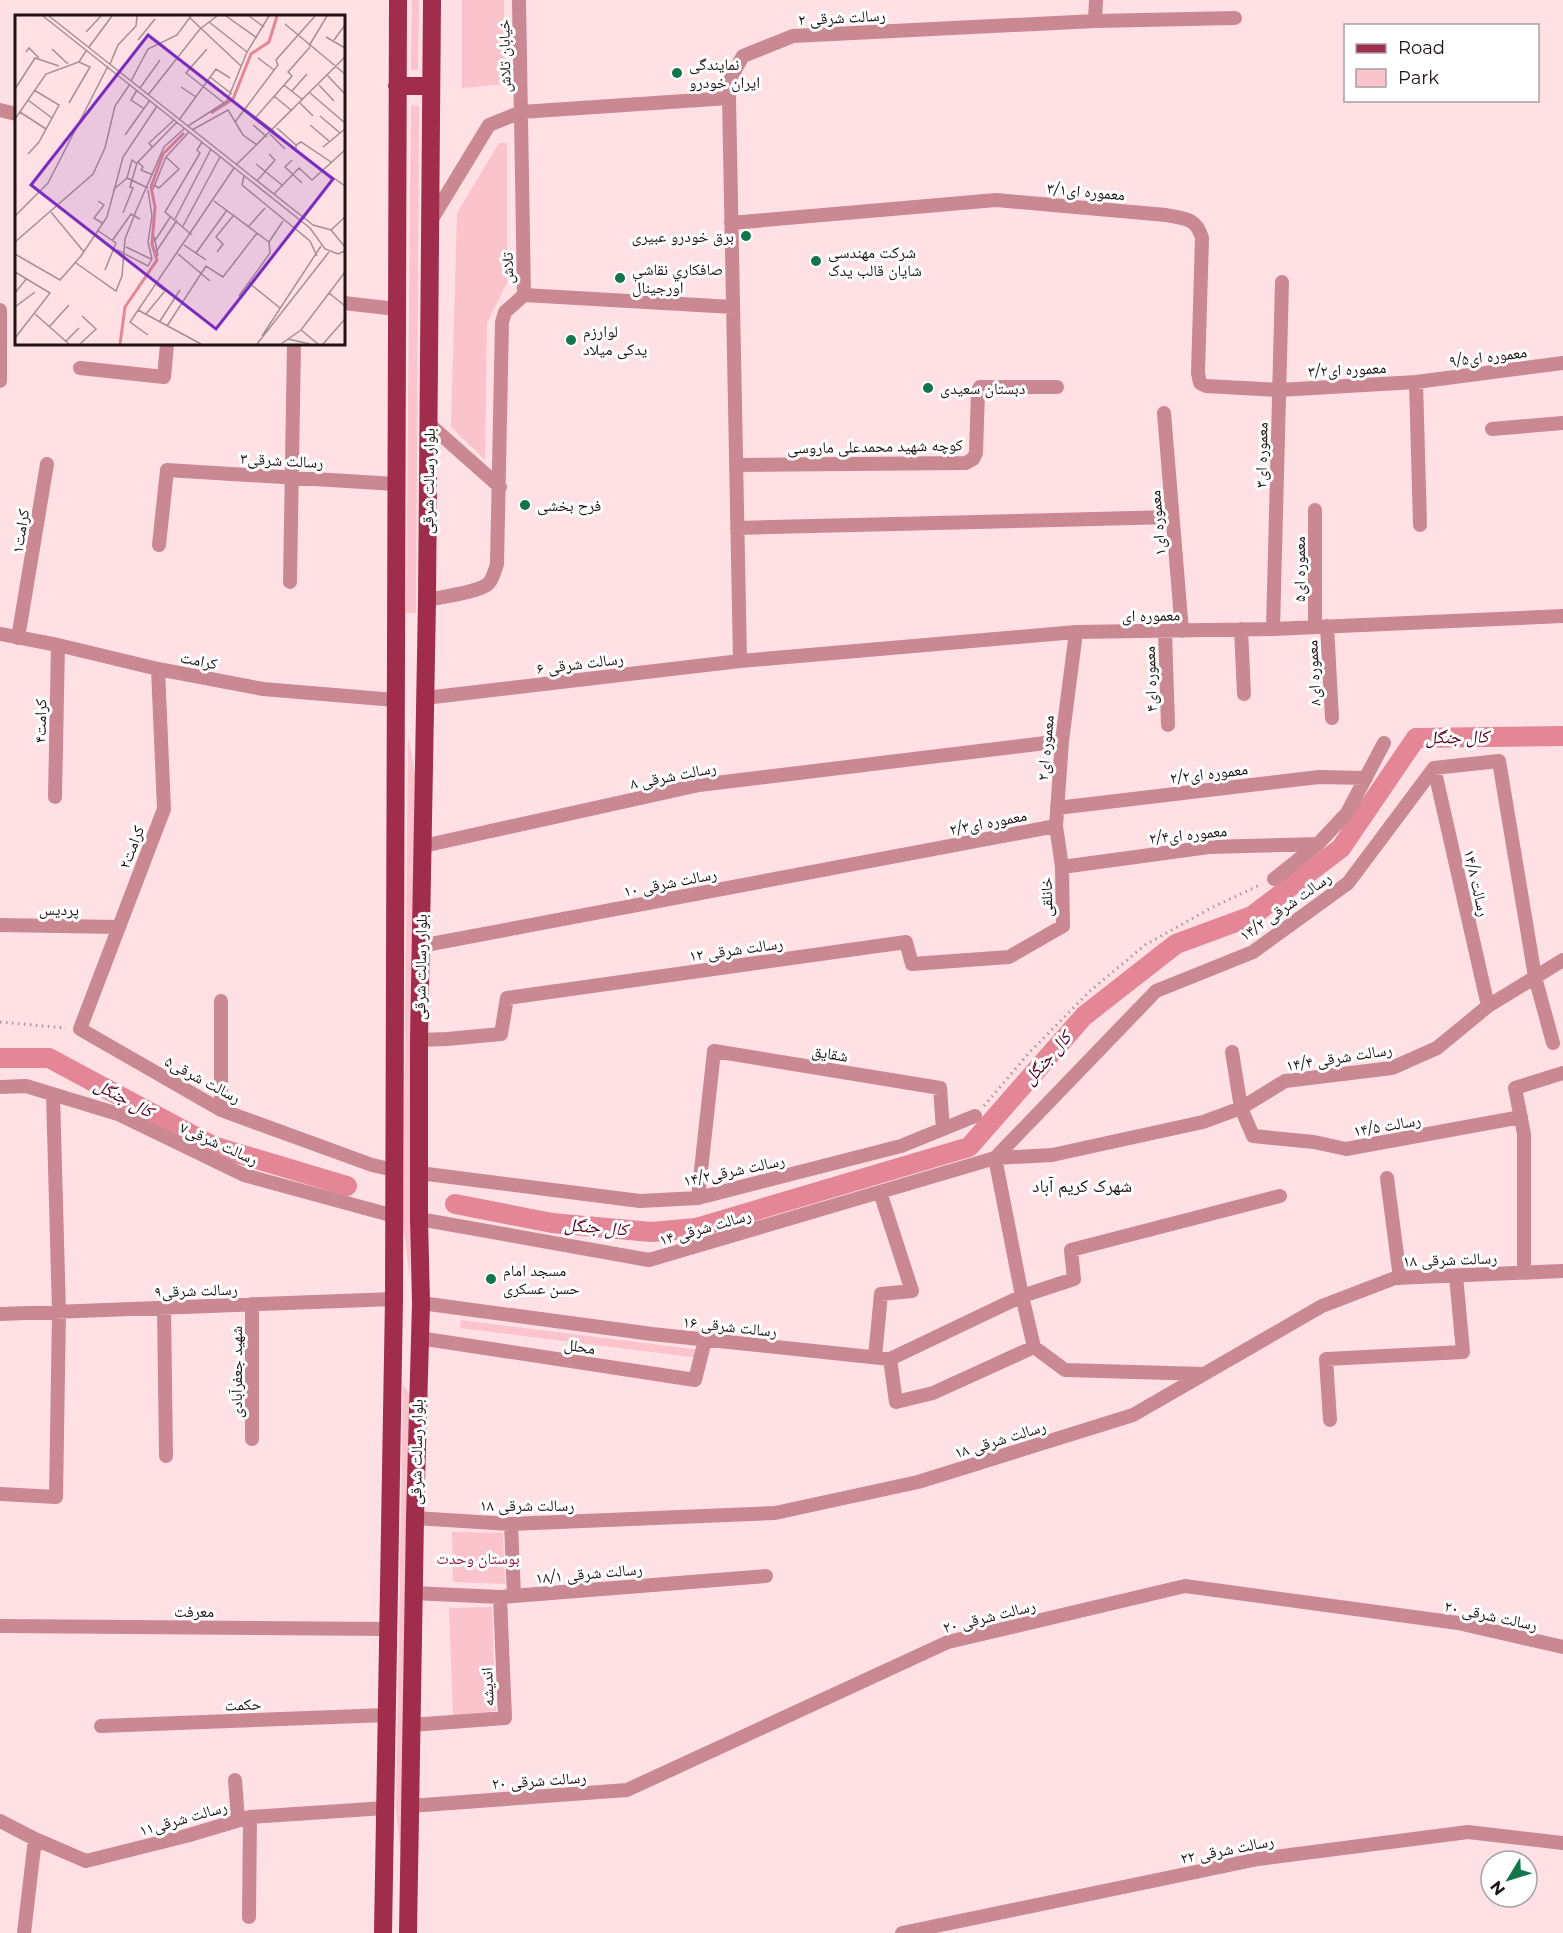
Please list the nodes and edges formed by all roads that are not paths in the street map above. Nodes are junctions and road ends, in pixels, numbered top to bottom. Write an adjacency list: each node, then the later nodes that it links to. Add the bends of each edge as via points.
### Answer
1 (398, 0): 7 (main road, بلوار رسالت شرقی)
2 (432, 0): 8 (main road, بلوار رسالت شرقی)
3 (519, 0): 11 (street, خیابان تلاش)
4 (1096, 0): 6 (street)
5 (1235, 18): 6 (street, رسالت شرقی ۲)
6 (1095, 21): 9 (street, رسالت شرقی ۲, via 793,36 743,56 731,78)
7 (397, 86): 8 (main road); 19 (main road, بلوار رسالت شرقی)
8 (431, 86): 13 (main road, بلوار رسالت شرقی)
9 (729, 98): 11 (street); 14 (street, رسالت شرقی ۲)
10 (0, 110): 12 (street)
11 (521, 112): 13 (street, via 489,125); 16 (street, تلاش)
12 (15, 114)
13 (430, 222): 31 (main road, بلوار رسالت شرقی)
14 (731, 223): 18 (street, رسالت شرقی ۲); 28 (street, معموره ای۳/۱, via 996,200 1191,220 1202,238 1200,383)
15 (1282, 282): 28 (street, معموره ای۳)
16 (524, 296): 18 (street); 37 (street, تلاش, via 506,312 502,322)
17 (345, 303): 19 (street)
18 (733, 307): 34 (street, رسالت شرقی ۲)
19 (396, 309): 36 (main road, بلوار رسالت شرقی)
20 (0, 310): 25 (street)
21 (167, 345): 24 (street, via 164,377)
22 (294, 345): 35 (street)
23 (1563, 363): 26 (street, معموره ای۹/۵)
24 (80, 368)
25 (0, 381)
26 (1416, 381): 28 (street, معموره ای۳/۲); 40 (street)
27 (1057, 387): 34 (street, کوچه شهید محمدعلی ماروسی, via 980,387 976,453 966,463)
28 (1279, 390): 48 (street, معموره ای۳)
29 (1164, 413): 39 (street, معموره ای۱)
30 (1563, 423): 32 (street)
31 (429, 424): 37 (street); 44 (main road, بلوار رسالت شرقی)
32 (1492, 429)
33 (47, 464): 53 (street, کرامت۱)
34 (736, 465): 41 (street, رسالت شرقی ۲)
35 (292, 477): 36 (street, رسالت شرقی۳); 42 (street, رسالت شرقی۳, via 167,470); 43 (street)
36 (395, 484): 59 (main road, بلوار رسالت شرقی)
37 (500, 487): 44 (street, تلاش, via 497,564 491,581 476,590)
38 (1315, 510): 46 (street, معموره ای۵)
39 (1172, 517): 41 (street); 50 (street, معموره ای۱)
40 (1420, 525)
41 (737, 528): 55 (street, رسالت شرقی ۲)
42 (159, 545)
43 (290, 582)
44 (427, 600): 58 (main road, بلوار رسالت شرقی)
45 (1563, 616): 46 (street, معموره ای)
46 (1321, 627): 48 (street, معموره ای); 60 (street, معموره ای۸)
47 (1240, 629): 48 (street, معموره ای); 50 (street, معموره ای); 57 (street)
48 (1274, 629)
49 (1165, 631): 50 (street, معموره ای); 51 (street, معموره ای); 61 (street, معموره ای۴)
50 (1182, 631)
51 (1076, 632): 55 (street, معموره ای); 62 (street, معموره ای۲)
52 (0, 634): 53 (street, کرامت)
53 (18, 638): 54 (street, کرامت)
54 (58, 645): 56 (street, کرامت); 66 (street, کرامت۴)
55 (740, 661): 58 (street, رسالت شرقی ۶)
56 (158, 669): 59 (street, کرامت, via 263,689); 76 (street, کرامت۲, via 164,809)
57 (1244, 694)
58 (424, 698): 70 (main road, بلوار رسالت شرقی)
59 (395, 700): 83 (main road, بلوار رسالت شرقی)
60 (1332, 718)
61 (1168, 725)
62 (1062, 741): 67 (street, معموره ای۲); 70 (street, رسالت شرقی ۸, via 699,785)
63 (1384, 743): 65 (street)
64 (1434, 768): 79 (street, via 1499,761); 81 (street, رسالت ۱۴/۸); 95 (street, رسالت شرقی ۱۴/۲, via 1348,883 1253,952 1156,991)
65 (1366, 778): 67 (street, معموره ای۲/۲, via 1319,777); 69 (street, via 1347,813)
66 (55, 797)
67 (1057, 808): 68 (street, معموره ای۲)
68 (1056, 826): 71 (street, معموره ای۲/۳); 72 (street, معموره ای۲)
69 (1318, 844): 72 (street, معموره ای۲/۴, via 1209,847); 73 (street)
70 (423, 846): 77 (main road, بلوار رسالت شرقی)
71 (926, 851): 77 (street, رسالت شرقی ۱۰)
72 (1062, 867): 75 (street, خانلقی)
73 (1274, 879)
74 (0, 925): 76 (street, پردیس)
75 (1063, 926): 84 (street, رسالت شرقی ۱۲, via 1009,957 912,964 906,942 507,998 501,1034)
76 (118, 927): 82 (street, کرامت۲)
77 (420, 946): 84 (main road, بلوار رسالت شرقی)
78 (1563, 960): 79 (street, رسالت شرقی ۱۴/۴)
79 (1535, 977): 81 (street, رسالت شرقی ۱۴/۴); 85 (street)
80 (221, 1001): 91 (street)
81 (1488, 1006): 90 (street, رسالت شرقی ۱۴/۴, via 1437,1048 1392,1068 1286,1081)
82 (80, 1029): 91 (street, رسالت شرقی۵)
83 (394, 1039): 84 (main road); 96 (main road, بلوار رسالت شرقی)
84 (419, 1040): 97 (main road, بلوار رسالت شرقی)
85 (1553, 1043)
86 (1232, 1052): 90 (street)
87 (1563, 1073): 93 (street, via 1515,1088)
88 (0, 1088): 89 (street, رسالت شرقی۷, via 26,1086)
89 (53, 1094): 102 (street, رسالت شرقی۷, via 118,1114 244,1174); 113 (street)
90 (1241, 1108): 93 (street, رسالت ۱۴/۵, via 1253,1136 1346,1149); 95 (street, رسالت شرقی ۱۴/۴, via 1203,1122 1052,1155)
91 (221, 1110): 96 (street, رسالت شرقی۵)
92 (975, 1116): 94 (street, رسالت شرقی۱۴/۲)
93 (1521, 1117): 105 (street)
94 (943, 1129): 101 (street, رسالت شرقی۱۴/۲, via 902,1146); 101 (street, شقایق, via 940,1088 714,1051)
95 (995, 1158): 99 (street, رسالت شرقی ۱۴); 108 (street)
96 (394, 1170): 102 (main road, بلوار رسالت شرقی)
97 (419, 1173): 101 (street, رسالت شرقی۱۴/۲, via 640,1201); 103 (main road, بلوار رسالت شرقی)
98 (1387, 1178): 107 (street)
99 (880, 1192): 103 (street, رسالت شرقی ۱۴, via 649,1260); 118 (street, via 912,1291 881,1294)
100 (1280, 1196): 108 (street, via 1071,1250 1074,1279)
101 (699, 1198)
102 (394, 1216): 109 (main road, بلوار رسالت شرقی)
103 (419, 1219): 110 (main road, بلوار رسالت شرقی)
104 (1563, 1271): 105 (street, رسالت شرقی ۱۸)
105 (1524, 1273): 106 (street, رسالت شرقی ۱۸)
106 (1456, 1276): 107 (street, رسالت شرقی ۱۸); 120 (street, via 1463,1352 1326,1359)
107 (1401, 1278): 119 (street, رسالت شرقی ۱۸, via 1322,1306)
108 (1022, 1296): 117 (street); 118 (street)
109 (394, 1299): 111 (street, رسالت شرقی۹); 130 (main road, بلوار رسالت شرقی)
110 (421, 1303): 115 (main road, بلوار رسالت شرقی); 116 (street, رسالت شرقی ۱۶)
111 (252, 1304): 112 (street, رسالت شرقی۹); 121 (street, شهید جعفرآبادی)
112 (164, 1308): 113 (street, رسالت شرقی۹); 122 (street)
113 (59, 1312): 114 (street, رسالت شرقی۹); 123 (street, via 56,1497)
114 (0, 1314)
115 (419, 1338): 116 (street, محلل, via 695,1380); 124 (main road, بلوار رسالت شرقی)
116 (705, 1340): 118 (street, رسالت شرقی ۱۶)
117 (1034, 1347): 118 (street, via 933,1392 896,1402); 119 (street, via 1065,1370)
118 (882, 1358)
119 (1204, 1374): 125 (street, رسالت شرقی ۱۸, via 1133,1415 874,1492 775,1513)
120 (1329, 1420)
121 (252, 1439)
122 (166, 1456)
123 (0, 1494)
124 (415, 1518): 125 (street, رسالت شرقی ۱۸); 127 (main road, بلوار رسالت شرقی)
125 (511, 1524): 128 (street)
126 (766, 1576): 128 (street, رسالت شرقی ۱۸/۱)
127 (413, 1593): 128 (street, رسالت شرقی ۱۸/۱); 133 (main road, بلوار رسالت شرقی)
128 (507, 1596): 133 (street, اندیشه, via 505,1718)
129 (0, 1626): 130 (street, معرفت)
130 (388, 1629): 132 (main road, بلوار رسالت شرقی)
131 (1563, 1647): 136 (street, رسالت شرقی ۲۰, via 1458,1623 1185,1586 948,1642 627,1790)
132 (387, 1715): 134 (street, حکمت); 137 (main road, بلوار رسالت شرقی)
133 (411, 1725): 136 (main road, بلوار رسالت شرقی)
134 (101, 1726)
135 (235, 1780): 138 (street)
136 (410, 1806): 143 (main road, بلوار رسالت شرقی)
137 (385, 1808): 138 (street, رسالت شرقی۱۱); 142 (main road, بلوار رسالت شرقی)
138 (244, 1818): 140 (street, رسالت شرقی۱۱, via 86,1861); 144 (street)
139 (0, 1821): 140 (street, رسالت شرقی۱۱)
140 (34, 1839): 145 (street)
141 (1563, 1843): 148 (street, رسالت شرقی ۲۲, via 1468,1832 1258,1859)
142 (384, 1898): 143 (main road); 146 (main road, بلوار رسالت شرقی)
143 (408, 1899): 147 (main road, بلوار رسالت شرقی)
144 (249, 1917)
145 (24, 1933)
146 (383, 1933)
147 (408, 1933)
148 (902, 1933)

